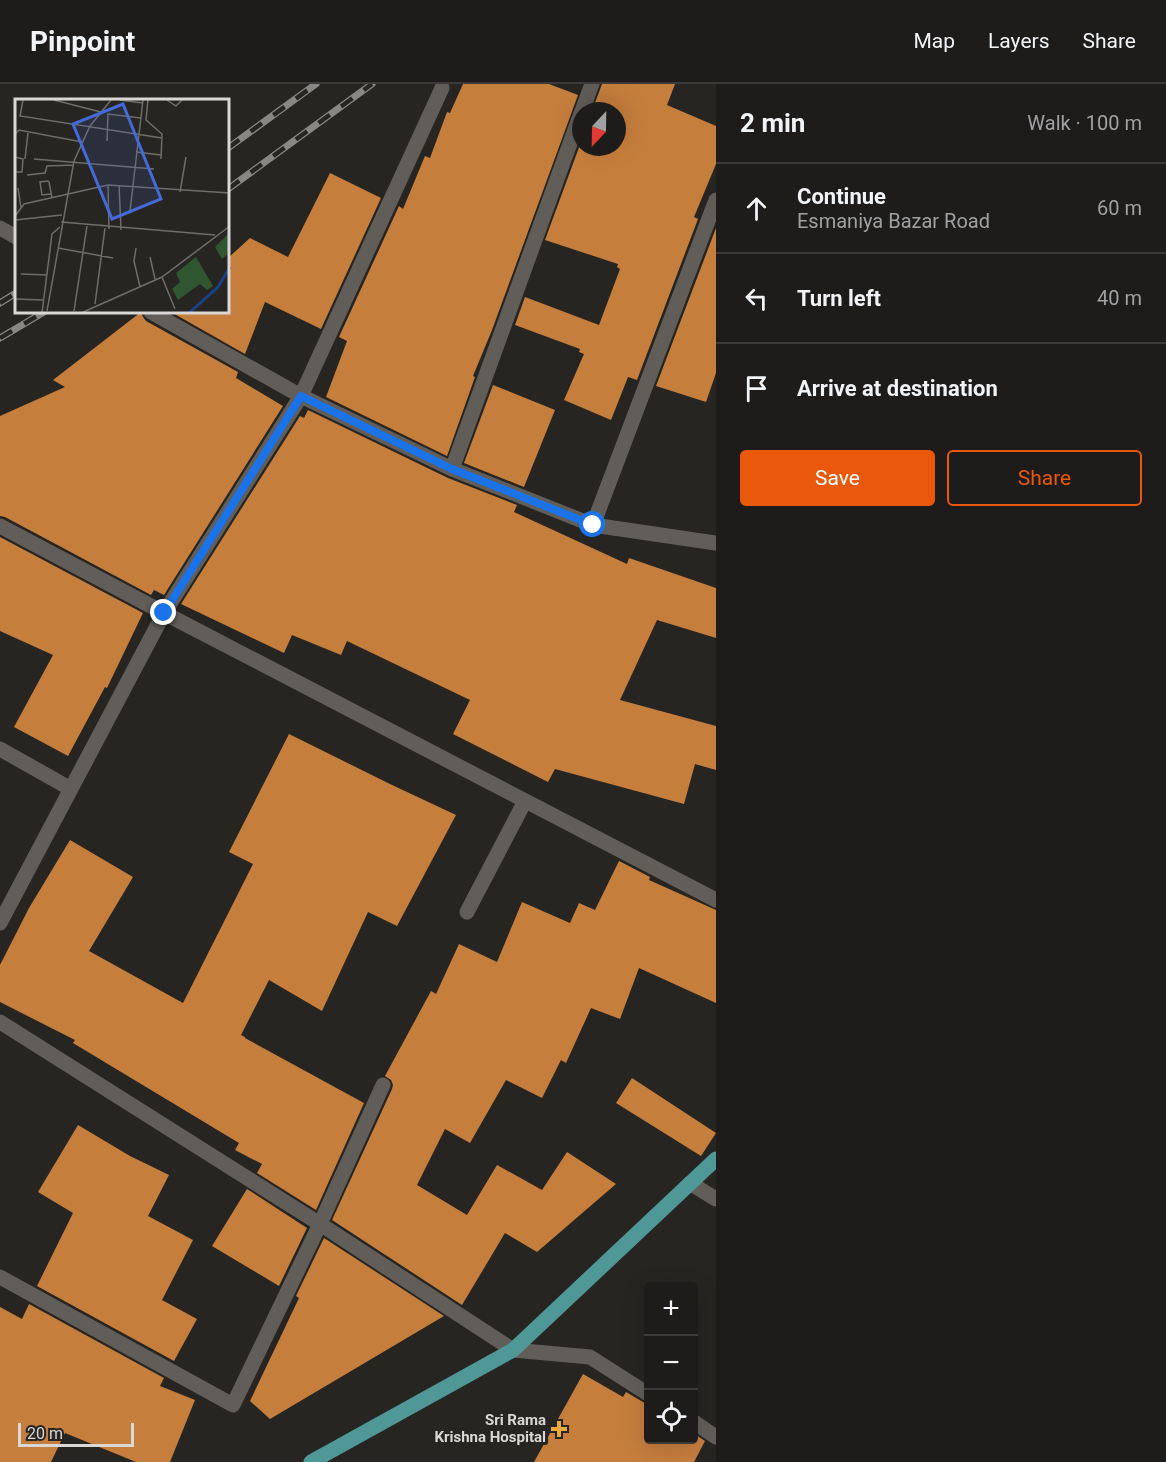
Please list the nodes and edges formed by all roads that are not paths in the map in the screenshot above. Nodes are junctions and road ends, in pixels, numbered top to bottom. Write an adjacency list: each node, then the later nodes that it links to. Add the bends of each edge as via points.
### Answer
1 (592, 84): 3 (street)
2 (442, 88): 9 (street)
3 (585, 102)
4 (572, 137): 10 (street)
5 (716, 200): 11 (street)
6 (0, 228): 7 (street)
7 (15, 236)
8 (155, 314): 9 (street)
9 (301, 396): 10 (street); 14 (street)
10 (452, 469): 11 (street)
11 (593, 525): 13 (street)
12 (0, 526): 14 (street)
13 (716, 543)
14 (164, 613): 16 (street); 17 (street)
15 (0, 749): 16 (street)
16 (71, 789): 20 (street)
17 (525, 801): 18 (street); 19 (street)
18 (716, 900)
19 (467, 912)
20 (0, 923)
21 (0, 1022): 26 (street)
22 (383, 1085): 26 (street)
23 (716, 1159): 24 (main road)
24 (690, 1183): 25 (street); 28 (main road)
25 (716, 1199)
26 (320, 1224): 27 (street, via 233,1405); 28 (street)
27 (0, 1277)
28 (513, 1350): 29 (street, via 590,1357); 32 (main road)
29 (644, 1391)
30 (698, 1425): 31 (street)
31 (716, 1437)
32 (311, 1462)

